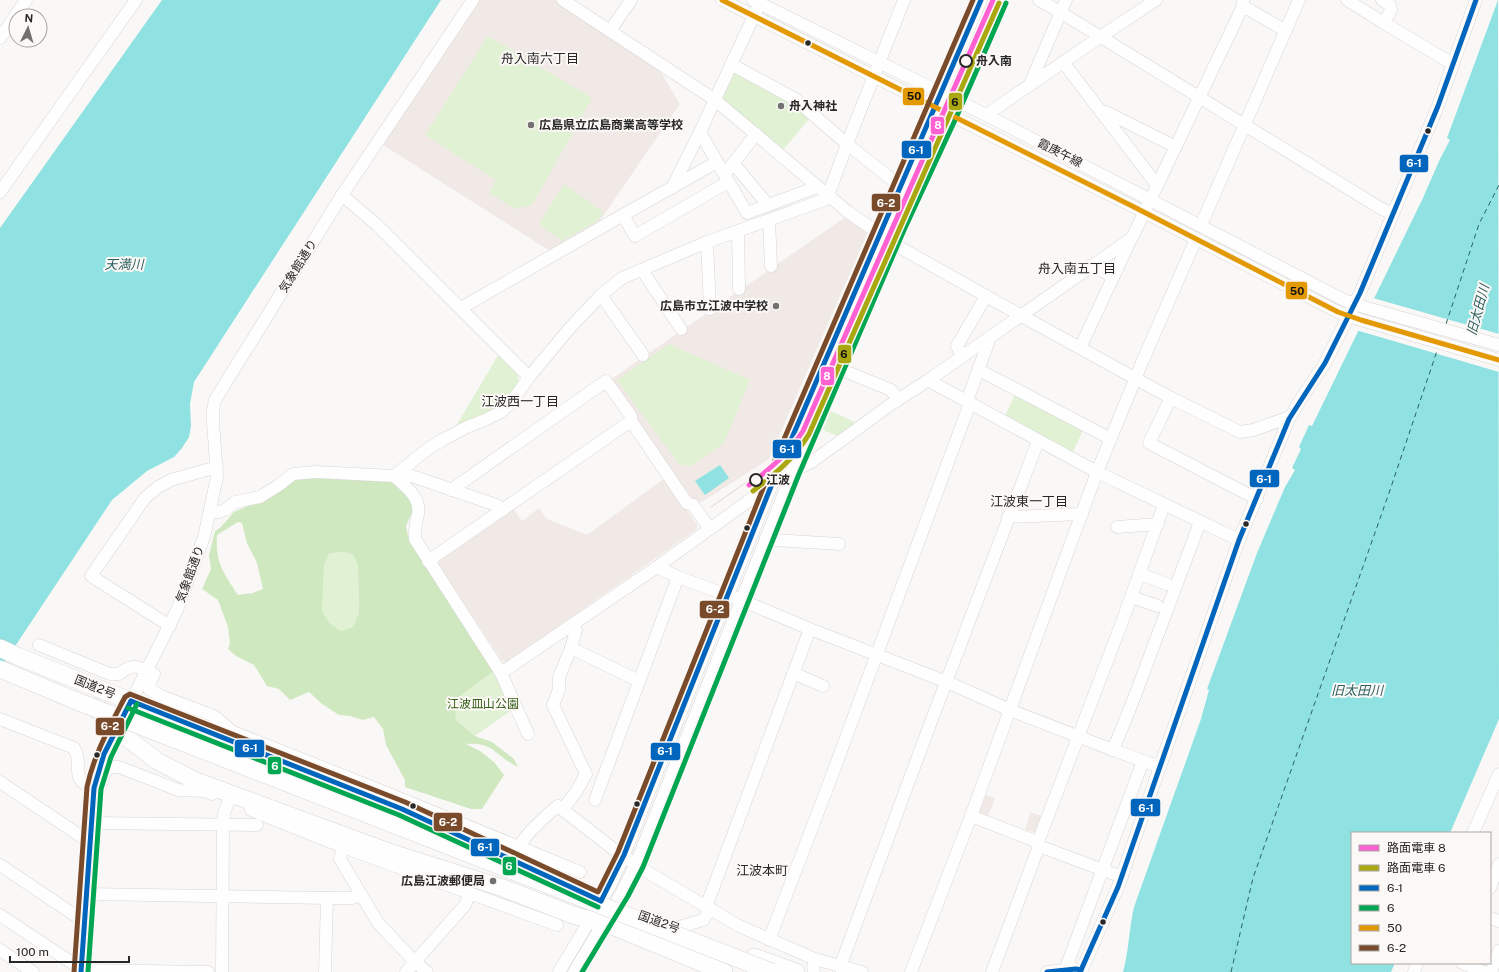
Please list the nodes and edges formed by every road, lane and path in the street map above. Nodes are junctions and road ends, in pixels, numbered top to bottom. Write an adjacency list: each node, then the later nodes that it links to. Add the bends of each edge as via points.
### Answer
1 (26, 0): 21 (street)
2 (136, 0): 53 (street)
3 (473, 0): 54 (street, 気象館通り)
4 (563, 0): 23 (street)
5 (631, 0): 23 (street)
6 (722, 0): 20 (street)
7 (904, 0): 27 (street)
8 (981, 0): 33 (street)
9 (1000, 0): 36 (street)
10 (1039, 0): 19 (street)
11 (1066, 0): 19 (street)
12 (1156, 0): 25 (street)
13 (1299, 0): 24 (street)
14 (1347, 0): 22 (street)
15 (1382, 0): 22 (street, via 1390,5 1391,10)
16 (1476, 0): 30 (street)
17 (758, 1): 20 (street); 27 (street, 霞庚午線)
18 (1243, 3): 24 (street); 34 (street)
19 (1060, 12): 25 (street); 32 (street)
20 (753, 17): 29 (street); 31 (street)
21 (5, 20): 26 (street)
22 (1384, 22): 30 (street)
23 (610, 31): 35 (street)
24 (1286, 31): 41 (street)
25 (1100, 36): 28 (street); 34 (street)
26 (0, 38)
27 (878, 62): 31 (street); 33 (street, 霞庚午線)
28 (1063, 62): 32 (street); 38 (street)
29 (731, 64): 35 (street); 44 (street, via 795,99)
30 (1453, 64): 59 (street)
31 (873, 76): 37 (street); 44 (street)
32 (1030, 84): 40 (street)
33 (940, 92): 36 (street, 霞庚午線); 37 (street)
34 (1200, 98): 41 (street); 45 (street)
35 (715, 100): 42 (street); 43 (street)
36 (956, 101): 39 (street); 40 (street, 霞庚午線)
37 (934, 108): 39 (street); 50 (street)
38 (1101, 112): 45 (street, via 1106,112); 49 (street)
39 (950, 115): 58 (street); 67 (street)
40 (986, 115): 56 (street, 霞庚午線)
41 (1245, 126): 59 (street); 62 (street)
42 (700, 132): 46 (street); 52 (street)
43 (756, 134): 47 (street); 51 (street)
44 (847, 144): 50 (street); 55 (street)
45 (1176, 147): 49 (street)
46 (717, 162): 48 (street); 52 (street)
47 (733, 163): 48 (street); 57 (street)
48 (726, 178): 57 (street, via 747,213); 60 (street, via 635,236)
49 (1157, 185): 56 (street)
50 (900, 186): 64 (street)
51 (817, 187): 55 (street); 57 (street)
52 (672, 188): 60 (street)
53 (0, 192)
54 (342, 196): 77 (street, via 377,225); 101 (street, 気象館通り, via 216,400 212,422)
55 (828, 196): 61 (street, via 824,200); 64 (street)
56 (1150, 200): 58 (street); 62 (street, 霞庚午線)
57 (768, 205)
58 (1144, 212): 65 (street); 66 (street)
59 (1392, 214): 76 (street)
60 (623, 215): 77 (street)
61 (769, 220): 63 (street); 70 (street)
62 (1200, 225): 76 (street, 霞庚午線)
63 (738, 231): 68 (street); 73 (street)
64 (880, 233): 67 (street); 88 (street)
65 (1132, 238): 69 (street); 72 (street)
66 (1196, 239): 80 (street); 92 (street)
67 (892, 241): 75 (street); 89 (street)
68 (707, 242): 71 (street); 78 (street)
69 (1092, 265): 72 (street); 79 (street)
70 (772, 266)
71 (642, 270): 74 (street, via 622,278); 81 (street)
72 (1113, 277): 84 (street)
73 (739, 288)
74 (601, 295): 85 (street); 91 (street)
75 (986, 296): 79 (street); 86 (street, via 957,346)
76 (1354, 304): 80 (street); 83 (street, 霞庚午線)
77 (461, 308): 91 (street)
78 (710, 309)
79 (1020, 315): 82 (street); 84 (street)
80 (1348, 316): 87 (street); 97 (street, via 1325,363)
81 (681, 329)
82 (989, 338): 86 (street); 90 (street)
83 (1499, 345)
84 (1080, 348): 92 (street)
85 (643, 355)
86 (962, 357): 93 (street)
87 (1499, 360)
88 (824, 362): 89 (street); 105 (street)
89 (837, 368): 95 (street, via 891,390); 102 (street)
90 (979, 370): 96 (street); 99 (street)
91 (529, 377): 104 (street, via 501,412 444,439)
92 (1136, 378): 94 (street); 99 (street)
93 (930, 379): 95 (street); 96 (street)
94 (1172, 398): 97 (street, via 1240,432); 107 (street, via 1149,442)
95 (898, 400): 102 (street, via 812,461)
96 (968, 402): 100 (street); 135 (street)
97 (1289, 419): 107 (street)
98 (631, 422): 106 (street, via 631,416 606,380); 109 (street); 116 (street, via 687,503 693,505)
99 (1111, 438): 103 (street)
100 (1038, 441): 103 (street); 112 (street)
101 (217, 467): 110 (street, 気象館通り); 129 (street, via 171,480 145,498 91,576)
102 (793, 471): 105 (street); 117 (street)
103 (1097, 472): 108 (street); 111 (street)
104 (394, 476): 106 (street, via 412,476); 110 (street, via 316,472 293,474 260,497 235,502 218,512); 120 (street, via 417,500 415,539)
105 (772, 484): 116 (street); 125 (street)
106 (451, 490): 109 (street, via 496,505)
107 (1257, 499): 118 (street)
108 (1164, 505): 113 (street); 114 (street)
109 (503, 510): 120 (street)
110 (210, 511): 129 (street, 気象館通り, via 196,561)
111 (1082, 514): 112 (street); 145 (street)
112 (1008, 516): 142 (street)
113 (1200, 522): 118 (street); 150 (street)
114 (1158, 524): 115 (street); 122 (street)
115 (1117, 526)
116 (710, 529): 121 (street)
117 (766, 538): 119 (street); 127 (street)
118 (1239, 540): 153 (street)
119 (839, 544)
120 (428, 561): 139 (street)
121 (658, 567): 123 (street); 130 (street)
122 (1140, 574): 124 (street); 126 (street)
123 (678, 577): 125 (street); 141 (street)
124 (1167, 584)
125 (728, 595): 127 (street); 169 (street)
126 (1131, 597): 128 (street); 149 (street)
127 (741, 600): 131 (street); 170 (street)
128 (1158, 606)
129 (170, 626): 138 (street, 気象館通り)
130 (573, 626): 134 (street, via 576,630); 139 (street)
131 (810, 629): 135 (street); 140 (street)
132 (39, 645): 138 (street, via 110,674 119,674 128,667 135,666)
133 (0, 648): 136 (highway, 国道2号)
134 (571, 648): 141 (street); 159 (street, via 559,677 553,705 586,774)
135 (877, 655): 142 (street); 192 (street)
136 (38, 664): 144 (highway, 国道2号); 147 (highway, 国道2号, via 84,696)
137 (0, 669): 212 (highway, bridge)
138 (147, 670): 144 (street, 気象館通り); 151 (street, via 154,674 149,689 214,716 233,732)
139 (501, 673): 148 (street)
140 (793, 673): 143 (street); 186 (street)
141 (639, 681): 158 (street)
142 (947, 682): 145 (street); 198 (street)
143 (823, 686)
144 (131, 701): 147 (street, 気象館通り); 151 (highway, 国道2号)
145 (1010, 710): 149 (street); 160 (street)
146 (0, 718): 156 (street, via 74,748 78,754 80,780)
147 (117, 730): 156 (street, 気象館通り, via 97,773); 157 (highway, 国道2号, via 157,761)
148 (528, 734)
149 (1078, 736): 150 (street); 166 (street)
150 (1113, 750): 152 (street)
151 (283, 757): 168 (street, via 384,792); 173 (highway, 国道2号)
152 (1143, 761): 153 (street); 174 (street)
153 (1160, 767): 176 (street)
154 (1499, 774): 164 (street)
155 (0, 782): 165 (street, via 85,838)
156 (94, 788): 161 (street, 気象館通り)
157 (230, 798): 161 (street, via 204,791 178,790 119,767 109,766 104,774); 162 (street, via 224,812); 167 (street); 178 (highway, 国道2号)
158 (595, 800)
159 (563, 809): 168 (street, via 558,806 548,814 523,841); 169 (street)
160 (971, 816): 166 (street); 216 (street)
161 (96, 823): 162 (street); 165 (street, 気象館通り)
162 (223, 825): 163 (street); 182 (street)
163 (258, 825)
164 (1473, 832)
165 (91, 839): 180 (street, 気象館通り)
166 (1038, 844): 174 (street); 217 (street)
167 (343, 847): 179 (street); 181 (street, via 340,859)
168 (522, 848): 173 (street); 175 (street)
169 (624, 855): 170 (street); 185 (street)
170 (636, 864): 185 (street); 186 (street)
171 (1499, 864): 177 (street)
172 (0, 865): 188 (street, via 76,916)
173 (529, 868): 185 (highway, 国道2号)
174 (1103, 870): 176 (street); 200 (street)
175 (580, 872)
176 (1122, 877): 202 (street)
177 (1491, 886)
178 (504, 888): 183 (street); 189 (highway, 国道2号, via 573,915)
179 (470, 893): 183 (street); 196 (street, via 465,905)
180 (87, 894): 182 (street); 188 (street, 気象館通り)
181 (361, 895): 184 (street, via 352,898); 196 (street, via 378,923)
182 (222, 897): 184 (street); 205 (street)
183 (483, 897): 190 (street)
184 (327, 898): 206 (street)
185 (607, 904): 189 (street); 191 (highway, 国道2号)
186 (708, 908): 191 (street, via 703,920); 192 (street)
187 (0, 915): 199 (street)
188 (85, 917): 199 (street, 気象館通り)
189 (597, 921): 209 (street); 210 (street); 211 (highway, 国道2号)
190 (557, 925)
191 (676, 928): 213 (highway, 国道2号)
192 (769, 940): 195 (street)
193 (0, 950): 203 (street)
194 (1499, 950): 201 (street)
195 (815, 959): 198 (street); 214 (street)
196 (415, 962): 207 (street); 208 (street)
197 (1466, 964): 201 (street)
198 (840, 967): 215 (street)
199 (81, 969): 204 (street)
200 (1067, 970): 202 (street); 218 (street)
201 (1492, 970)
202 (1081, 971)
203 (33, 972)
204 (208, 972)
205 (222, 972)
206 (325, 972)
207 (406, 972)
208 (427, 972)
209 (559, 972)
210 (574, 972)
211 (724, 972)
212 (772, 972)
213 (796, 972)
214 (814, 972)
215 (862, 972)
216 (911, 972)
217 (992, 972)
218 (1047, 972)

